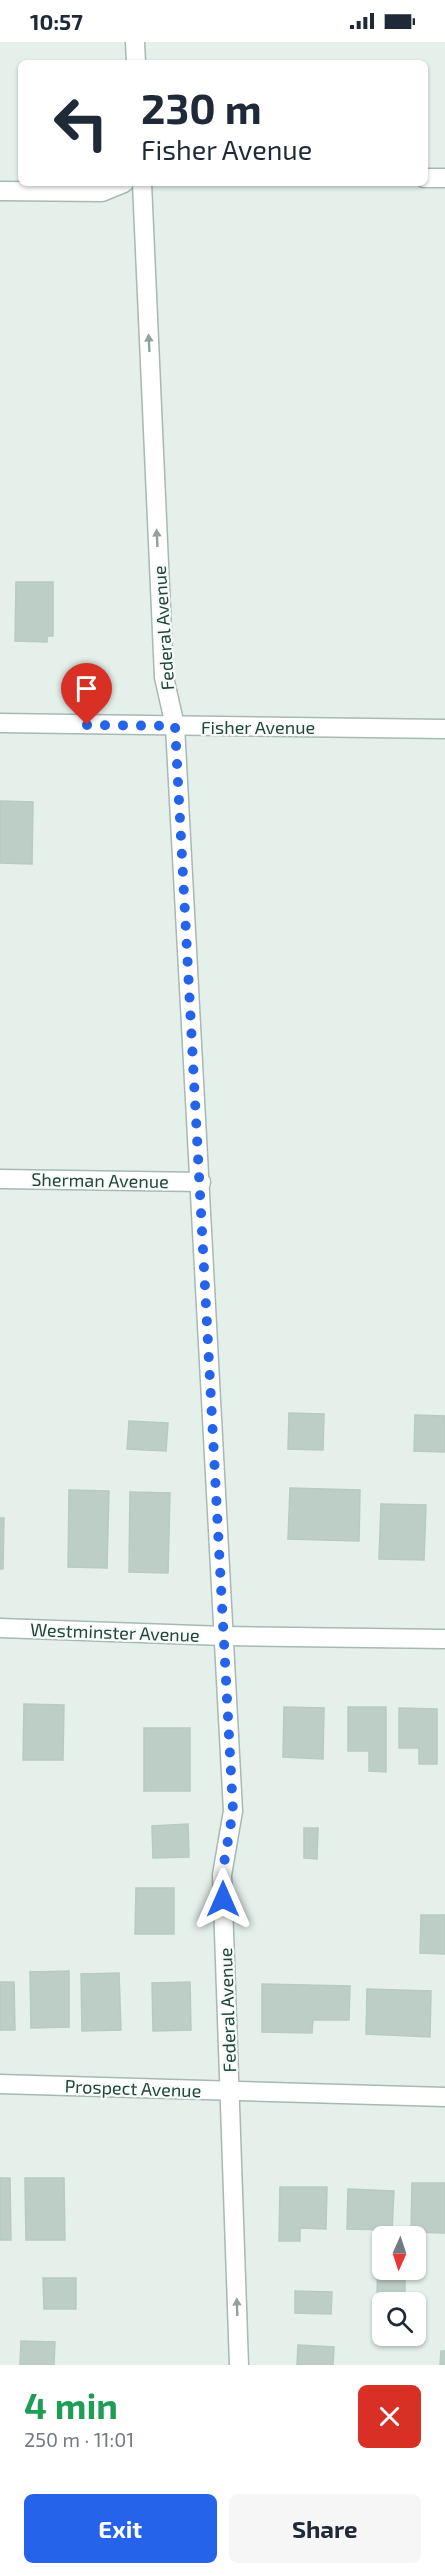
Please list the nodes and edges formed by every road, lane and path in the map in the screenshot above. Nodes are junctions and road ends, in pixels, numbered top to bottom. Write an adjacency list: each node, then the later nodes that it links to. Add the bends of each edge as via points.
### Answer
1 (135, 42): 2 (street)
2 (136, 60)
3 (428, 178): 4 (street)
4 (445, 178)
5 (117, 186): 7 (street, via 102,192)
6 (141, 186): 9 (street, Federal Avenue, one-way to 6, via 164,677)
7 (0, 191)
8 (0, 723): 9 (street, Fisher Avenue)
9 (175, 726): 10 (street, Fisher Avenue); 12 (street, Federal Avenue)
10 (445, 729)
11 (0, 1179): 12 (street, Sherman Avenue)
12 (201, 1182): 14 (street, Federal Avenue)
13 (0, 1628): 14 (street, Westminster Avenue)
14 (225, 1636): 15 (street, Westminster Avenue); 17 (street, Federal Avenue, via 233,1811 222,1875)
15 (445, 1639)
16 (0, 2084): 17 (street, Prospect Avenue)
17 (230, 2090): 18 (street, Prospect Avenue); 19 (street, Federal Avenue, one-way to 17)
18 (445, 2097)
19 (239, 2365)

